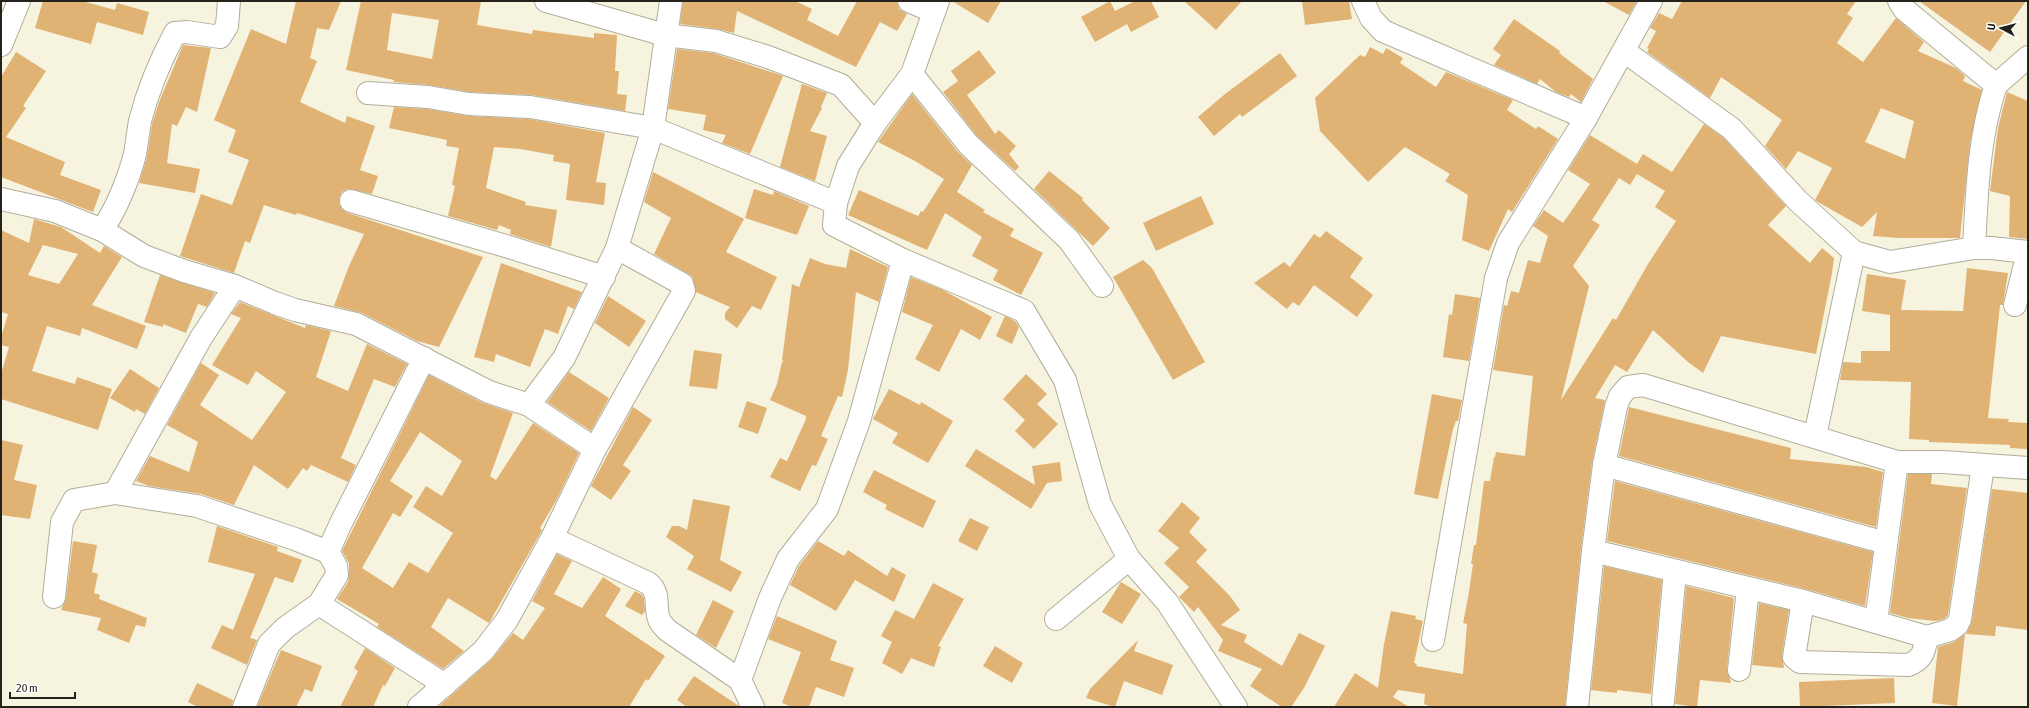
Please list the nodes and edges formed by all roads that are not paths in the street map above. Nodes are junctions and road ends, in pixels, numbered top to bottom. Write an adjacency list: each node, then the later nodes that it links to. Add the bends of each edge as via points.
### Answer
1 (19, 1): 11 (street)
2 (230, 1): 23 (street, via 227,26 220,37 187,32 175,33 151,86 140,122 134,155 109,220)
3 (546, 1): 10 (street)
4 (671, 1): 10 (street)
5 (909, 1): 9 (street)
6 (1363, 1): 17 (street, via 1370,18 1383,31)
7 (1651, 1): 12 (street)
8 (1899, 1): 15 (street, via 1904,9)
9 (936, 6): 14 (street)
10 (665, 35): 18 (street, via 716,41 768,57 841,85); 19 (street)
11 (1, 45)
12 (1624, 51): 17 (street); 26 (street, via 1732,129 1798,202)
13 (2028, 57): 15 (street)
14 (912, 74): 18 (street); 31 (street, via 968,144 1070,240)
15 (1996, 85): 25 (street, via 1987,111 1983,134)
16 (368, 93): 19 (street, via 428,97 469,104 530,107)
17 (1586, 118): 55 (street, via 1508,243 1496,278)
18 (875, 123): 22 (street, via 848,166)
19 (653, 128): 22 (street); 24 (street)
20 (1, 199): 23 (street, via 55,211)
21 (351, 201): 29 (street)
22 (836, 203): 28 (street, via 834,225)
23 (102, 230): 30 (street, via 144,256)
24 (617, 248): 29 (street); 36 (street, via 682,284 684,291)
25 (1974, 248): 26 (street, via 1890,262); 27 (street)
26 (1854, 252): 35 (street)
27 (2028, 252): 32 (street)
28 (903, 260): 46 (street, via 1024,311 1065,380 1100,504); 57 (street, via 859,421 827,509 788,559 770,598)
29 (604, 277): 34 (street, via 564,358)
30 (235, 286): 33 (street, via 275,304 356,324); 41 (street, via 201,338)
31 (1102, 286)
32 (2015, 305)
33 (424, 358): 34 (street, via 489,392); 45 (street)
34 (530, 405): 36 (street)
35 (1815, 436): 37 (street); 38 (street, via 1643,385 1628,387 1616,406)
36 (596, 449): 42 (street)
37 (1897, 462): 39 (street, via 1943,462); 43 (street)
38 (1604, 465): 43 (street); 44 (street)
39 (1982, 466): 40 (street); 54 (street, via 1960,618 1957,625 1950,630)
40 (2028, 468)
41 (115, 493): 45 (street, via 197,506); 49 (street, via 74,500 62,522)
42 (552, 538): 57 (street, via 648,583 656,593 659,621 667,630); 58 (street, via 507,620 483,651)
43 (1886, 544): 53 (street)
44 (1593, 551): 47 (street); 63 (street)
45 (328, 552): 51 (street, via 336,566 337,575)
46 (1129, 559): 52 (street); 62 (street, via 1167,602)
47 (1675, 571): 48 (street); 59 (street)
48 (1748, 589): 50 (street); 56 (street)
49 (54, 597)
50 (1803, 602): 53 (street); 54 (street, via 1794,657 1800,662 1908,665 1915,663 1923,655)
51 (319, 604): 58 (street); 60 (street, via 285,628 269,644)
52 (1056, 619)
53 (1876, 622): 54 (street)
54 (1927, 637)
55 (1433, 640)
56 (1739, 670)
57 (740, 680): 61 (street)
58 (437, 698)
59 (1663, 701)
60 (244, 707)
61 (753, 707)
62 (1236, 707)
63 (1577, 707)

